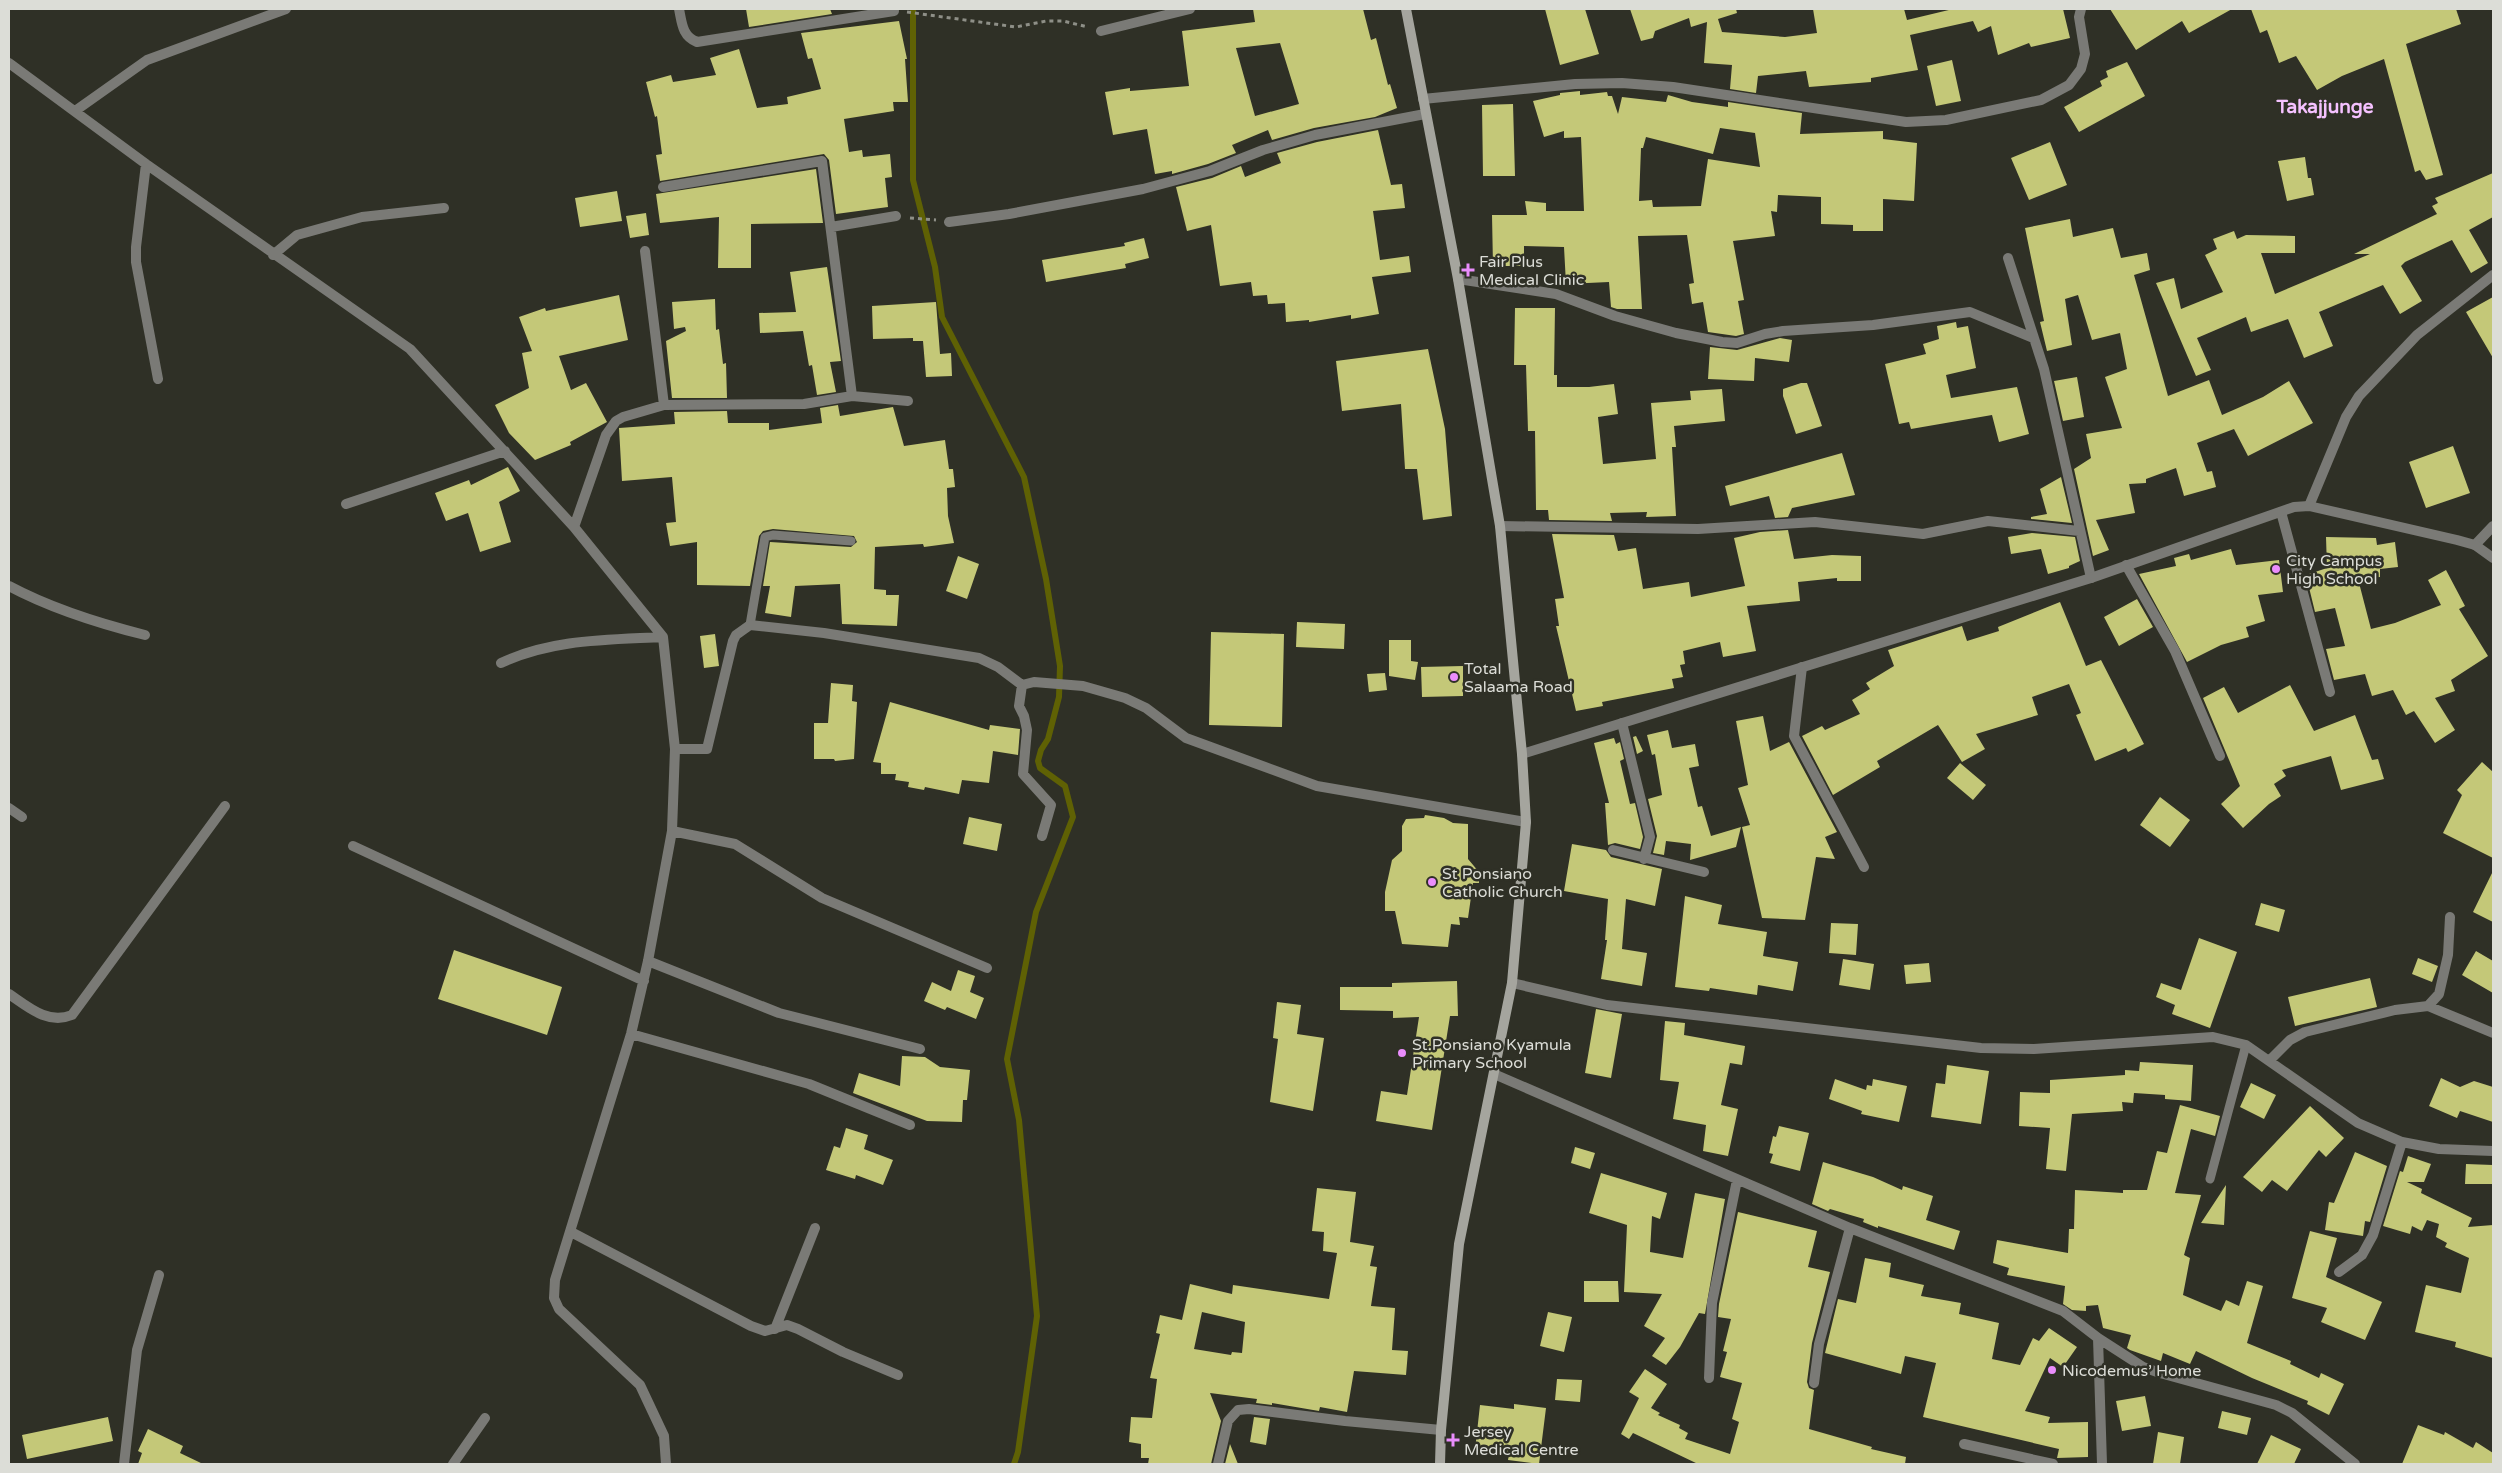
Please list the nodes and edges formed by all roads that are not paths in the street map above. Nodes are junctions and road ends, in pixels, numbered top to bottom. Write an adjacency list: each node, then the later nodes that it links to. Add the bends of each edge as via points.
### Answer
1 (286, 9): 10 (street, via 147,60)
2 (679, 9): 6 (street, via 684,33 697,42)
3 (1190, 9): 7 (street)
4 (1406, 9): 9 (main road)
5 (2081, 9): 9 (street, via 2079,17 2085,54 2081,69 2069,85 2040,100 1946,120 1906,122 1673,87 1622,83 1575,84)
6 (898, 10)
7 (1101, 31)
8 (9, 63): 10 (street)
9 (1422, 100): 11 (main road)
10 (75, 111): 12 (street)
11 (1425, 114): 16 (street, via 1315,135 1263,150 1210,172 1143,189 1009,214); 22 (main road)
12 (146, 164): 19 (street); 24 (street, via 136,262)
13 (663, 187): 17 (street, via 822,161)
14 (444, 208): 19 (street, via 362,217 297,235)
15 (896, 216): 17 (street)
16 (944, 221)
17 (832, 227): 25 (street)
18 (645, 251): 27 (street)
19 (273, 255): 28 (street, via 410,349)
20 (2008, 258): 23 (street)
21 (2493, 274): 30 (street, via 2427,325 2360,396 2346,417)
22 (1458, 279): 23 (street, via 1556,294 1614,316 1676,334 1722,342 1737,343 1783,331 1970,312); 32 (main road)
23 (2033, 338): 35 (street, via 2044,369)
24 (158, 379)
25 (852, 396): 26 (street); 27 (street, via 804,404)
26 (908, 400)
27 (664, 405): 34 (street, via 623,417 610,428)
28 (505, 451): 29 (street); 34 (street)
29 (346, 504)
30 (2309, 506): 31 (street); 37 (street)
31 (2281, 512): 39 (street); 48 (street)
32 (1500, 526): 35 (street, via 1698,528 1815,522 1914,534 1988,521); 51 (main road)
33 (2493, 526): 37 (street)
34 (574, 527): 44 (street)
35 (2079, 531): 40 (street)
36 (851, 540): 42 (lane, via 765,537)
37 (2475, 545): 38 (street)
38 (2493, 558)
39 (2126, 565): 40 (street); 52 (street, via 2174,651)
40 (2090, 578): 46 (street)
41 (9, 586): 43 (street, via 37,601 93,622)
42 (750, 625): 47 (street, via 824,633 979,658); 50 (street, via 733,641 707,749)
43 (145, 635)
44 (663, 637): 45 (street, via 552,646 525,652); 50 (street)
45 (501, 663)
46 (1802, 667): 49 (street); 62 (street, via 1794,736)
47 (1022, 685): 56 (street, via 1083,686 1126,698 1146,708 1186,738 1317,786); 58 (street, via 1019,706 1027,730 1023,774 1050,805)
48 (2330, 692)
49 (1622, 723): 51 (street); 61 (street, via 1650,837)
50 (675, 749): 57 (street)
51 (1522, 754): 56 (main road)
52 (2220, 756)
53 (225, 806): 69 (street, via 72,1015 65,1018 40,1015)
54 (9, 808): 55 (street)
55 (22, 818)
56 (1526, 822): 68 (main road)
57 (672, 831): 65 (street); 66 (street, via 735,844 822,898)
58 (1042, 836)
59 (354, 846): 67 (street)
60 (1613, 850): 61 (street)
61 (1644, 858): 63 (street)
62 (1864, 867)
63 (1704, 872)
64 (2450, 917): 70 (street, via 2448,955 2439,994)
65 (648, 961): 67 (street); 74 (street, via 779,1013)
66 (987, 968)
67 (644, 981): 72 (street)
68 (1512, 983): 73 (street, via 1607,1005 1981,1048 2034,1049 2213,1037); 76 (main road)
69 (9, 994)
70 (2428, 1006): 71 (street); 75 (street, via 2395,1010 2305,1032 2290,1040)
71 (2493, 1033)
72 (631, 1034): 77 (street, via 809,1084); 84 (street)
73 (2246, 1045): 75 (street); 80 (lane)
74 (920, 1049)
75 (2270, 1060): 78 (street, via 2358,1123)
76 (1494, 1074): 81 (street); 93 (main road, via 1459,1244)
77 (910, 1125)
78 (2402, 1142): 79 (street, via 2432,1148); 85 (street, via 2373,1235 2362,1256)
79 (2493, 1151)
80 (2210, 1179)
81 (1737, 1180): 83 (street); 90 (street, via 1712,1303)
82 (815, 1228): 87 (street)
83 (1850, 1228): 88 (street, via 2063,1311); 91 (street, via 1819,1344)
84 (571, 1232): 87 (street, via 751,1326 765,1331); 97 (street, via 555,1280 554,1298 570,1321 640,1385 664,1436)
85 (2339, 1272)
86 (159, 1274): 95 (street, via 137,1350)
87 (775, 1329): 89 (street, via 787,1325 798,1329)
88 (2098, 1338): 101 (street); 102 (street, via 2143,1367 2276,1405 2292,1413)
89 (898, 1375)
90 (1709, 1378)
91 (1814, 1383)
92 (485, 1418): 96 (street)
93 (1441, 1430): 98 (street, via 1238,1410 1228,1421); 99 (main road)
94 (1964, 1444): 100 (street)
95 (124, 1464)
96 (453, 1464)
97 (666, 1464)
98 (1218, 1464)
99 (1440, 1464)
100 (2053, 1464)
101 (2102, 1464)
102 (2356, 1464)

